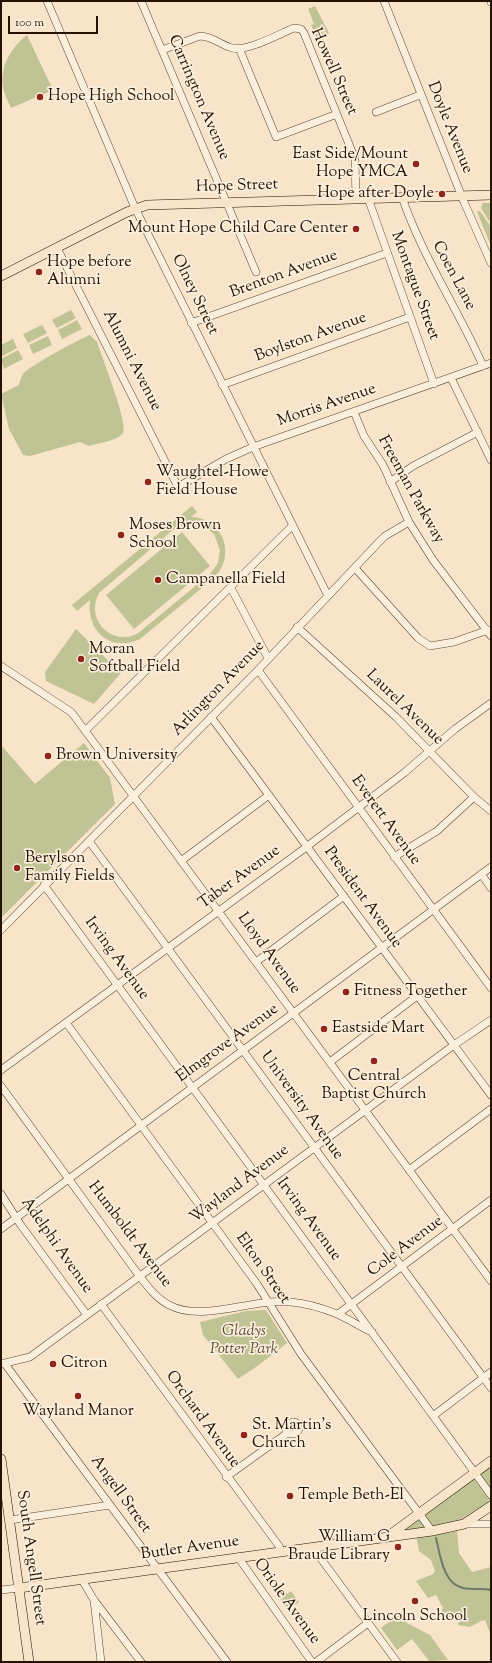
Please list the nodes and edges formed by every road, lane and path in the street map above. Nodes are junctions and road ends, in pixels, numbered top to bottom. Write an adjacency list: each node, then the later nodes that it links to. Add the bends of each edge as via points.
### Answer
1 (47, 1): 15 (street, Olney Street)
2 (141, 1): 5 (street, Carrington Avenue)
3 (384, 1): 6 (street, Doyle Avenue)
4 (239, 48): 5 (street, via 232,48 200,36); 8 (street, Howell Street, via 294,28 301,29); 8 (street, via 276,137)
5 (162, 50): 14 (street, Carrington Avenue)
6 (420, 95): 7 (street); 10 (street, Doyle Avenue)
7 (376, 112)
8 (337, 114): 12 (street, Howell Street, via 355,159)
9 (491, 195): 10 (main road, Hope Street)
10 (461, 196): 11 (main road, Hope Street); 18 (street, Doyle Avenue)
11 (402, 197): 13 (main road, Hope Street); 24 (street, Coen Lane, via 424,251 449,295)
12 (356, 198): 13 (main road, Hope Street); 14 (main road, Hope Street)
13 (368, 198): 17 (street, Montague Street)
14 (228, 202): 15 (main road, Hope Street, via 146,205); 19 (street, Carrington Avenue)
15 (135, 208): 16 (main road, Hope Street); 22 (street, Olney Street)
16 (57, 248): 20 (main road, Hope Street); 33 (street, Alumni Avenue)
17 (387, 253): 21 (street, Montague Street); 22 (street, Brenton Avenue)
18 (491, 263)
19 (256, 272)
20 (1, 276)
21 (410, 318): 26 (street, Montague Street); 27 (street, Boylston Avenue)
22 (192, 322): 27 (street, Olney Street)
23 (491, 363): 24 (street, Morris Avenue)
24 (483, 366): 25 (street, Morris Avenue)
25 (451, 378): 26 (street, Morris Avenue); 29 (street)
26 (434, 384): 28 (street, Morris Avenue)
27 (222, 385): 30 (street, Olney Street)
28 (354, 412): 30 (street, Morris Avenue); 32 (street, Freeman Parkway, via 364,436 381,462)
29 (478, 432): 31 (street); 32 (street, via 419,463)
30 (253, 447): 33 (street, Morris Avenue, via 226,459); 35 (street, Olney Street)
31 (491, 460)
32 (390, 482): 34 (street, Freeman Parkway)
33 (178, 487)
34 (409, 522): 36 (street, Arlington Avenue, via 385,536); 40 (street, Freeman Parkway, via 441,571)
35 (292, 526): 37 (street); 38 (street, Olney Street)
36 (355, 568): 38 (street, Arlington Avenue); 40 (street, via 426,644 437,646)
37 (231, 588): 41 (street); 46 (street)
38 (328, 596): 39 (street, Arlington Avenue)
39 (297, 627): 41 (street, Arlington Avenue); 47 (street, Laurel Avenue)
40 (489, 633)
41 (268, 658): 43 (street, Arlington Avenue)
42 (1, 666): 46 (street, Lloyd Avenue, via 71,712)
43 (258, 670): 45 (street, Arlington Avenue); 51 (street, Everett Avenue)
44 (491, 703): 47 (street, Taber Avenue)
45 (211, 717): 48 (street, Arlington Avenue); 49 (street, President Avenue)
46 (85, 731): 48 (street, Lloyd Avenue)
47 (430, 751): 50 (street, Laurel Avenue); 51 (street, Taber Avenue)
48 (133, 795): 53 (street, Arlington Avenue); 56 (street, Lloyd Avenue)
49 (269, 795): 54 (street, President Avenue); 56 (street)
50 (474, 798): 52 (street, Laurel Avenue); 55 (street, via 437,831)
51 (358, 808): 54 (street, Taber Avenue); 55 (street, Everett Avenue)
52 (491, 811)
53 (89, 841): 59 (street, Arlington Avenue); 65 (street, University Avenue)
54 (307, 846): 61 (street, President Avenue); 62 (street, Taber Avenue)
55 (394, 857): 63 (street, Everett Avenue)
56 (181, 861): 62 (street, Lloyd Avenue)
57 (491, 867): 58 (street, Elmgrove Avenue)
58 (481, 874): 60 (street); 63 (street, Elmgrove Avenue)
59 (44, 885): 64 (street, Arlington Avenue); 68 (street, Irving Avenue)
60 (491, 888)
61 (344, 896): 66 (street, President Avenue); 67 (street)
62 (218, 910): 65 (street, Taber Avenue); 67 (street, Lloyd Avenue)
63 (434, 910): 66 (street, Elmgrove Avenue); 69 (street, Everett Avenue)
64 (1, 930)
65 (167, 948): 68 (street, Taber Avenue); 75 (street, University Avenue)
66 (382, 948): 70 (street, President Avenue); 71 (street, Elmgrove Avenue)
67 (256, 962): 71 (street, Lloyd Avenue)
68 (118, 985): 73 (street, Taber Avenue); 79 (street, Irving Avenue)
69 (491, 988)
70 (418, 996): 74 (street, President Avenue); 76 (street)
71 (294, 1013): 75 (street, Elmgrove Avenue); 76 (street, Lloyd Avenue)
72 (491, 1020): 74 (street, Wayland Avenue)
73 (67, 1024): 77 (street, Taber Avenue); 83 (street, Elton Street)
74 (454, 1045): 80 (street, President Avenue); 82 (street, Wayland Avenue)
75 (242, 1050): 79 (street, Elmgrove Avenue); 84 (street, University Avenue)
76 (330, 1062): 82 (street, Lloyd Avenue)
77 (1, 1070)
78 (1, 1086): 86 (street, Humboldt Avenue)
79 (193, 1087): 83 (street, Elmgrove Avenue); 87 (street, Irving Avenue)
80 (491, 1095)
81 (491, 1109): 85 (street)
82 (365, 1110): 84 (street, Wayland Avenue); 85 (street, Lloyd Avenue)
83 (142, 1125): 86 (street, Elmgrove Avenue); 91 (street, Elton Street)
84 (314, 1148): 87 (street, Wayland Avenue); 94 (street, University Avenue)
85 (409, 1170): 93 (street, Lloyd Avenue)
86 (69, 1179): 90 (street, Elmgrove Avenue); 95 (street, Humboldt Avenue)
87 (264, 1185): 91 (street, Wayland Avenue); 99 (street, Irving Avenue)
88 (1, 1194): 90 (street, Adelphi Avenue)
89 (491, 1200): 93 (street, Cole Avenue)
90 (17, 1217): 92 (street, Elmgrove Avenue); 101 (street, Adelphi Avenue)
91 (213, 1223): 95 (street, Wayland Avenue); 97 (street, Elton Street)
92 (1, 1229)
93 (452, 1229): 94 (street, Cole Avenue); 96 (street, Lloyd Avenue)
94 (402, 1268): 99 (street, Cole Avenue); 105 (street, University Avenue)
95 (140, 1276): 97 (street, Humboldt Avenue, via 159,1298 168,1305 183,1310 199,1312); 98 (street, Wayland Avenue)
96 (491, 1281)
97 (270, 1302): 100 (street, Humboldt Avenue, via 302,1303); 116 (street, Elton Street, via 301,1354)
98 (101, 1304): 101 (street, Wayland Avenue); 112 (street, Orchard Avenue)
99 (352, 1304): 100 (street, Cole Avenue); 102 (street, Irving Avenue)
100 (338, 1314): 102 (street, Humboldt Avenue)
101 (87, 1315): 103 (street, Wayland Avenue, via 30,1357)
102 (372, 1332): 107 (street, Irving Avenue)
103 (3, 1364): 114 (street, Angell Street)
104 (491, 1372): 105 (street)
105 (484, 1377): 106 (street, University Avenue); 107 (street)
106 (491, 1388)
107 (433, 1416): 111 (street, Irving Avenue)
108 (286, 1434): 112 (street)
109 (1, 1459): 117 (main road, South Angell Street)
110 (491, 1461): 111 (main road)
111 (475, 1473): 113 (street, Irving Avenue); 116 (main road)
112 (226, 1476): 123 (street, Orchard Avenue)
113 (491, 1495)
114 (110, 1505): 117 (street); 125 (street, Angell Street)
115 (491, 1506): 118 (main road)
116 (420, 1514): 120 (street, Elton Street); 121 (main road)
117 (10, 1520): 127 (main road, South Angell Street)
118 (464, 1524): 119 (street); 120 (main road, Butler Avenue)
119 (491, 1524)
120 (432, 1531): 121 (main road, Butler Avenue)
121 (384, 1538): 122 (main road, Butler Avenue)
122 (314, 1547): 123 (main road, Butler Avenue); 130 (street)
123 (281, 1551): 124 (main road, Butler Avenue)
124 (238, 1557): 125 (main road, Butler Avenue); 135 (street, Oriole Avenue)
125 (157, 1569): 126 (main road, Butler Avenue); 134 (street, Angell Street)
126 (82, 1580): 127 (main road, Butler Avenue); 129 (street)
127 (19, 1588): 128 (street, Butler Avenue); 131 (main road, South Angell Street)
128 (1, 1590)
129 (94, 1600): 132 (street); 133 (street)
130 (366, 1620): 136 (street); 137 (street)
131 (29, 1662)
132 (101, 1662)
133 (141, 1662)
134 (227, 1662)
135 (312, 1662)
136 (316, 1662)
137 (397, 1662)

